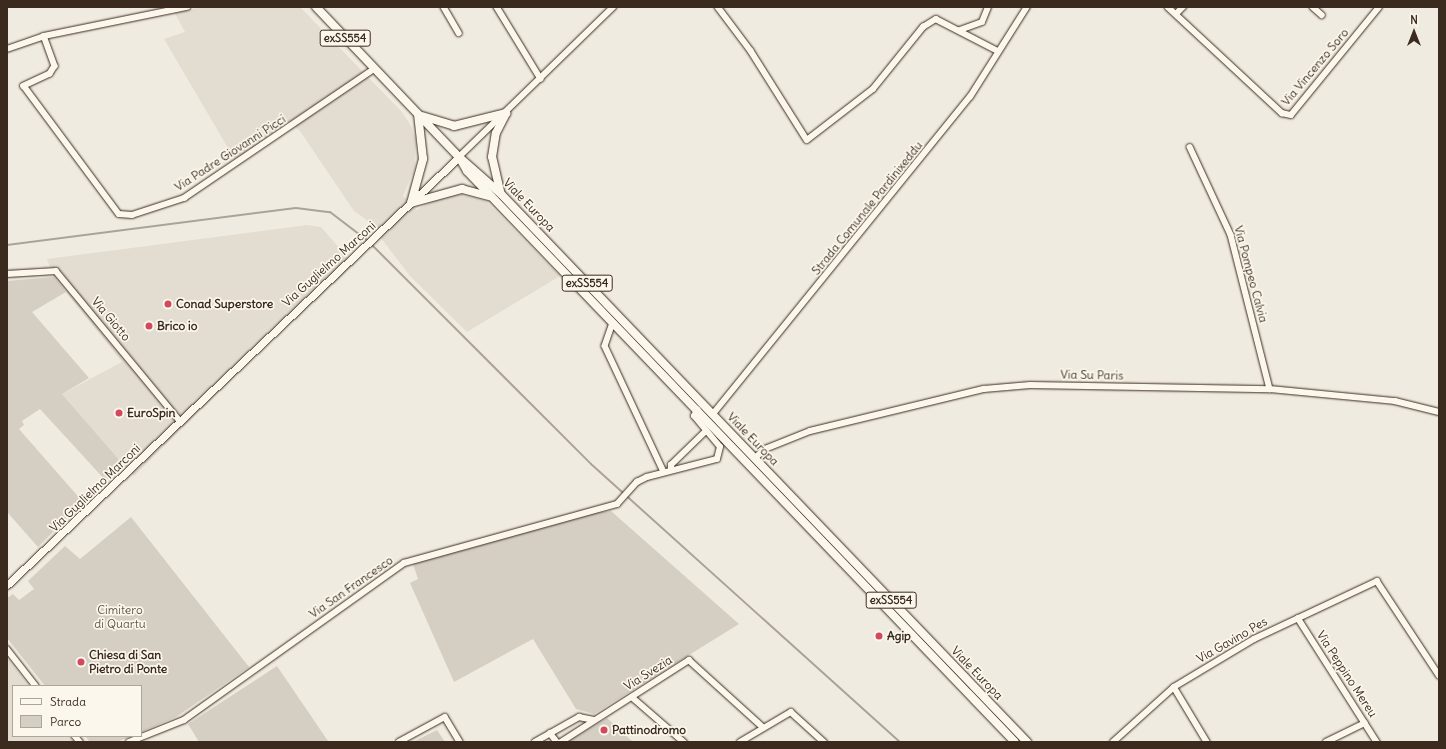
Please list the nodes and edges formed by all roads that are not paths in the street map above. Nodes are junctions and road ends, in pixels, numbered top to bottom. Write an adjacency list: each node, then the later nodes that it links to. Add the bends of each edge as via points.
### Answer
1 (187, 7): 17 (street)
2 (316, 7): 22 (main road, Viale Europa / exSS554)
3 (444, 7): 16 (street)
4 (497, 7): 23 (street)
5 (613, 7): 23 (street, Via Guglielmo Marconi)
6 (718, 7): 15 (street, via 751,50 806,140 873,89 932,21 942,20)
7 (988, 7): 15 (street, via 982,22)
8 (1026, 7): 21 (street, Strada Comunale Pardinixeddu)
9 (1168, 7): 13 (street, Via Vincenzo Soro)
10 (1183, 7): 13 (street)
11 (1313, 7): 14 (street)
12 (1379, 7): 13 (street, Via Vincenzo Soro, via 1291,115 1282,113)
13 (1176, 14)
14 (1322, 15)
15 (960, 30): 21 (street)
16 (459, 33)
17 (44, 36): 18 (street); 22 (street, Via Padre Giovanni Picci, via 55,66 50,74 24,86 119,214 132,215 184,198)
18 (16, 43): 19 (street); 20 (street)
19 (7, 45)
20 (7, 49)
21 (998, 51): 36 (street, Strada Comunale Pardinixeddu, via 970,97)
22 (374, 69): 25 (main road, Viale Europa / exSS554)
23 (541, 79): 24 (street, Via Guglielmo Marconi)
24 (506, 113): 25 (main road, via 454,126); 27 (street, Via Guglielmo Marconi); 28 (main road, via 496,133 492,157)
25 (418, 114): 27 (main road, Viale Europa / exSS554); 30 (main road, via 423,159)
26 (1190, 147): 33 (street, Via Pompeo Calvia, via 1231,235)
27 (459, 156): 28 (main road, Viale Europa / exSS554); 29 (main road, Viale Europa / exSS554, via 467,171); 30 (main road, Via Guglielmo Marconi)
28 (501, 194): 36 (main road, Viale Europa / exSS554)
29 (492, 198): 30 (main road, via 462,189); 32 (main road, Viale Europa / exSS554)
30 (411, 203): 37 (main road, Via Guglielmo Marconi)
31 (7, 274): 37 (street, Via Giotto, via 56,271)
32 (613, 323): 34 (main road, Viale Europa / exSS554); 41 (street, via 606,346)
33 (1270, 389): 35 (street, Via Su Paris, via 1395,401); 39 (street, Via Su Paris, via 1030,385 984,389 810,430 766,449)
34 (697, 410): 38 (street, Via San Francesco, via 694,416); 64 (main road, Viale Europa / exSS554)
35 (1439, 412)
36 (712, 414): 39 (main road, Viale Europa / exSS554)
37 (180, 421): 42 (main road, Via Guglielmo Marconi)
38 (706, 431): 40 (street, via 671,465); 40 (street, Via San Francesco, via 720,447 717,459)
39 (755, 458): 65 (main road, Viale Europa / exSS554)
40 (672, 470): 41 (street, Via San Francesco)
41 (664, 472): 53 (street, Via San Francesco, via 631,488 620,501 404,563 184,720)
42 (7, 585)
43 (1298, 618): 45 (street, Via Gavino Pes, via 1377,581); 47 (street, Via Gavino Pes, via 1254,639); 50 (street, Via Peppino Mereu)
44 (7, 649): 46 (street)
45 (1439, 675)
46 (35, 685)
47 (1174, 687): 66 (street, Via Gavino Pes); 67 (street)
48 (632, 696): 49 (street, Via Svezia); 51 (street, Via Svezia, via 689,660); 61 (street)
49 (594, 720): 52 (street, via 580,717); 60 (street, Via Svezia)
50 (1365, 723): 68 (street); 69 (street, Via Peppino Mereu)
51 (763, 727): 62 (street); 63 (street, via 791,712)
52 (550, 733): 55 (street); 59 (street)
53 (142, 737)
54 (142, 737): 56 (street, Via San Francesco)
55 (537, 741)
56 (129, 742)
57 (399, 742): 58 (street, via 445,717)
58 (460, 742)
59 (557, 742)
60 (560, 742)
61 (684, 742)
62 (740, 742)
63 (824, 742)
64 (1015, 742)
65 (1027, 742)
66 (1113, 742)
67 (1207, 742)
68 (1326, 742)
69 (1377, 742)

